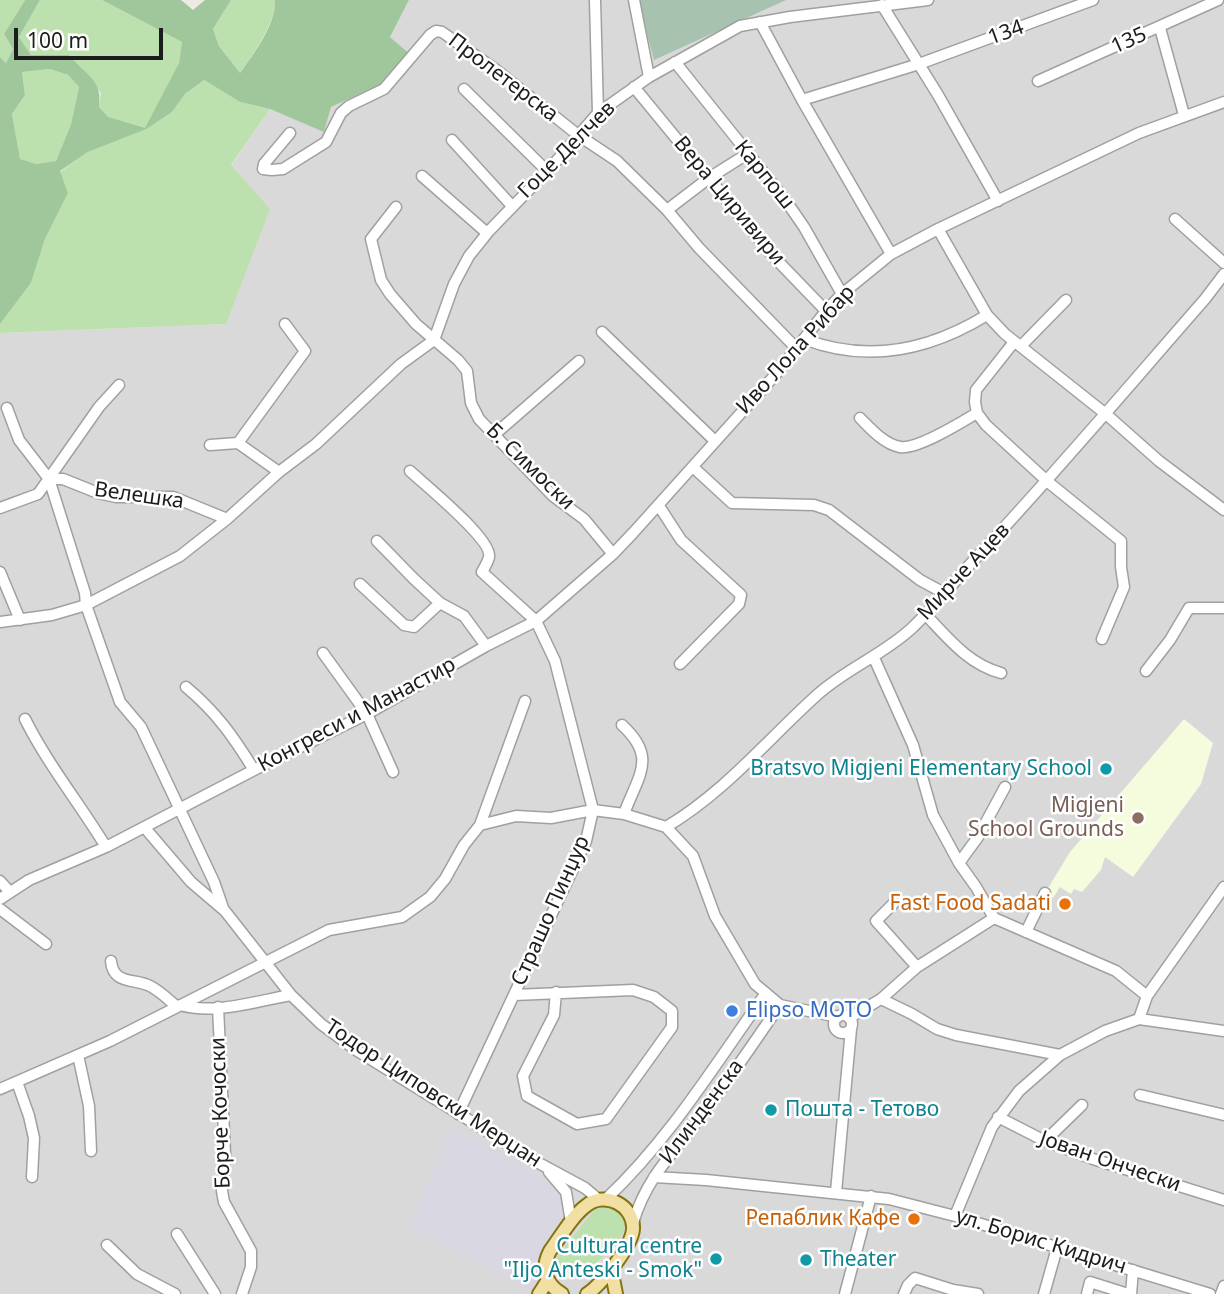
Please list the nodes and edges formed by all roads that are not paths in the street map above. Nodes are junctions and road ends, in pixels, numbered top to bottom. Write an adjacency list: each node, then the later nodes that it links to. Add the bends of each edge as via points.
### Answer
1 (595, 0): 17 (street)
2 (634, 0): 11 (street)
3 (928, 0): 6 (street, Гоце Делчев)
4 (1093, 0): 10 (street, 134)
5 (1218, 0): 8 (street, 135)
6 (882, 2): 7 (street, Гоце Делчев); 10 (street)
7 (760, 22): 9 (street, Гоце Делчев, via 740,26); 15 (street)
8 (1160, 28): 12 (street, 135); 18 (street)
9 (675, 62): 11 (street, Гоце Делчев); 22 (street, Карпош)
10 (919, 64): 15 (street, 134); 26 (street)
11 (649, 77): 13 (street, Гоце Делчев)
12 (1038, 82)
13 (634, 87): 17 (street, Гоце Делчев); 25 (street, Вера Циривири)
14 (464, 89): 23 (street)
15 (802, 100): 33 (street)
16 (1224, 102): 18 (street, Иво Лола Рибар)
17 (598, 113): 20 (street, Гоце Делчев)
18 (1184, 115): 26 (street, Иво Лола Рибар)
19 (290, 134): 20 (street, Пролетерска, via 263,169 283,169 326,142 341,113 384,89 437,31 495,69)
20 (578, 135): 23 (street, Гоце Делчев); 29 (street, Пролетерска, via 617,161)
21 (452, 140): 27 (street)
22 (747, 154): 25 (street); 36 (street, Карпош, via 804,227)
23 (547, 171): 27 (street, Гоце Делчев)
24 (422, 176): 32 (street)
25 (709, 178): 29 (street); 38 (street, Вера Циривири, via 772,255)
26 (998, 201): 31 (street, Иво Лола Рибар)
27 (512, 206): 32 (street, Гоце Делчев)
28 (396, 207): 43 (street, Б. Симоски, via 371,239 381,280)
29 (667, 210): 45 (street, Пролетерска)
30 (1175, 219): 34 (street)
31 (939, 229): 33 (street, Иво Лола Рибар); 39 (street)
32 (487, 233): 43 (street, Гоце Делчев, via 454,284)
33 (891, 254): 36 (street, Иво Лола Рибар)
34 (1224, 263)
35 (1224, 274): 50 (street, Мирче Ацев)
36 (842, 294): 38 (street, Иво Лола Рибар)
37 (1066, 300): 44 (street)
38 (826, 311): 42 (street, Иво Лола Рибар)
39 (987, 315): 42 (street, via 914,349 857,351); 44 (street)
40 (285, 324): 54 (street, via 305,351)
41 (602, 332): 53 (street)
42 (804, 339): 45 (street, Иво Лола Рибар)
43 (434, 340): 52 (street, Б. Симоски, via 467,371 471,403); 58 (street)
44 (1017, 344): 49 (street, via 976,390); 50 (street)
45 (797, 349): 53 (street, Иво Лола Рибар)
46 (579, 361): 52 (street)
47 (119, 384): 59 (street)
48 (7, 408): 59 (street, via 19,440)
49 (977, 413): 51 (street, via 909,447 879,437); 60 (street)
50 (1107, 415): 60 (street, Мирче Ацев); 63 (street)
51 (860, 418)
52 (494, 435): 66 (street, Б. Симоски, via 553,496 584,519)
53 (715, 441): 56 (street, Иво Лола Рибар)
54 (238, 443): 55 (street); 58 (street)
55 (210, 444)
56 (694, 468): 61 (street, Иво Лола Рибар); 69 (street, via 732,503 814,505 829,510 920,580)
57 (410, 471): 75 (street, via 472,528 488,548 482,572)
58 (279, 472): 64 (street)
59 (50, 479): 62 (street, via 38,494); 64 (street, Велешка, via 116,496 173,496); 71 (street, Тодор Циповски Мерџан)
60 (1048, 482): 69 (street, Мирче Ацев); 77 (street, via 1121,541 1125,587)
61 (659, 506): 66 (street, Иво Лола Рибар); 81 (street, via 681,540 741,594 739,604)
62 (0, 508)
63 (1224, 510)
64 (227, 519): 71 (street, via 180,556)
65 (377, 541): 70 (street)
66 (613, 554): 75 (street, Иво Лола Рибар)
67 (0, 572): 74 (street)
68 (360, 584): 70 (street, via 404,625 414,627)
69 (944, 593): 73 (street, Мирче Ацев)
70 (440, 603): 78 (street, via 464,616)
71 (86, 604): 74 (street); 92 (street, Тодор Циповски Мерџан, via 120,702 141,727)
72 (1224, 608): 82 (street, via 1189,608)
73 (925, 614): 80 (street, Мирче Ацев); 83 (street, via 972,661)
74 (20, 620): 76 (street)
75 (536, 621): 78 (street, Конгреси и Манастир); 93 (street, Страшо Пинџур, via 555,661)
76 (0, 622)
77 (1102, 639)
78 (486, 646): 86 (street, Конгреси и Манастир)
79 (323, 653): 86 (street)
80 (874, 658): 96 (street, Мирче Ацев, via 840,676 704,803); 99 (street, via 913,745 933,815)
81 (680, 664)
82 (1146, 671)
83 (1001, 673)
84 (186, 687): 89 (street, via 229,729)
85 (525, 701): 95 (street)
86 (367, 714): 89 (street, Конгреси и Манастир); 90 (street)
87 (25, 719): 98 (street, via 62,784 76,797)
88 (622, 725): 94 (street, via 641,747 645,761)
89 (254, 770): 92 (street, Конгреси и Манастир)
90 (393, 772)
91 (1005, 787): 99 (street)
92 (178, 810): 97 (street, Конгреси и Манастир); 107 (street, Тодор Циповски Мерџан)
93 (593, 810): 94 (street); 95 (street, via 551,817 516,816); 117 (street, Страшо Пинџур, via 586,841)
94 (624, 814): 96 (street)
95 (480, 825): 112 (street, via 445,879 417,909 402,917 329,930)
96 (666, 827): 115 (street, via 692,856 724,934 755,984)
97 (145, 828): 98 (street, Конгреси и Манастир); 107 (street, Тодор Циповски Мерџан, via 191,882)
98 (107, 847): 102 (street, Конгреси и Манастир)
99 (958, 863): 108 (street)
100 (0, 881): 102 (street)
101 (1224, 887): 118 (street)
102 (9, 891): 104 (street, Конгреси и Манастир)
103 (1045, 893): 109 (street)
104 (0, 899)
105 (892, 904): 113 (street, via 876,921)
106 (0, 909): 110 (street)
107 (225, 911): 112 (street, Тодор Циповски Мерџан)
108 (994, 918): 109 (street); 113 (street)
109 (1026, 932): 118 (street, via 1116,971)
110 (46, 944)
111 (111, 961): 121 (street, via 115,975 145,983)
112 (265, 963): 116 (street, Тодор Циповски Мерџан); 121 (street)
113 (916, 967): 119 (street)
114 (556, 992): 114 (street, via 633,990 654,997 672,1011 672,1027 606,1119 578,1124 527,1096 523,1076 554,1015); 117 (street)
115 (766, 993): 120 (street); 131 (street, Илинденска)
116 (291, 995): 122 (street); 134 (street, Тодор Циповски Мерџан, via 356,1050)
117 (513, 995): 134 (street, Страшо Пинџур)
118 (1147, 996): 123 (street)
119 (880, 999): 124 (street); 127 (street, via 946,1032)
120 (780, 1005): 124 (street); 133 (street, Илинденска)
121 (178, 1006): 122 (street); 126 (street)
122 (218, 1007): 158 (street, Борче Кочоски, via 225,1154 222,1192 251,1251)
123 (1139, 1019): 125 (street); 127 (street)
124 (842, 1024): 142 (street, via 848,1052)
125 (1224, 1031)
126 (78, 1055): 128 (street); 138 (street, via 89,1106)
127 (1060, 1055): 136 (street, via 1019,1091)
128 (16, 1082): 129 (street); 140 (street, via 33,1138)
129 (0, 1089)
130 (1140, 1095): 135 (street)
131 (692, 1096): 133 (street); 144 (street, Илинденска, via 622,1183)
132 (1082, 1105): 137 (street)
133 (707, 1109): 141 (street, Илинденска)
134 (458, 1114): 139 (street, Тодор Циповски Мерџан)
135 (1224, 1115)
136 (998, 1117): 137 (street, Јован Ончески); 146 (street)
137 (1045, 1142): 145 (street, Јован Ончески)
138 (91, 1152)
139 (542, 1164): 144 (street, Тодор Циповски Мерџан); 147 (street, via 566,1192)
140 (32, 1177)
141 (653, 1177): 142 (street, ул. Борис Кидрич); 148 (street, Илинденска)
142 (836, 1192): 143 (street, ул. Борис Кидрич)
143 (871, 1196): 146 (street, ул. Борис Кидрич); 163 (street)
144 (602, 1199): 147 (main road, Илинденска, via 584,1206); 148 (main road, via 620,1204)
145 (1224, 1200)
146 (955, 1216): 151 (street, ул. Борис Кидрич)
147 (571, 1222): 154 (main road, Илинденска, via 546,1258)
148 (633, 1223): 152 (main road, Илинденска, via 628,1245)
149 (177, 1234): 157 (street)
150 (107, 1245): 156 (street, via 137,1274)
151 (1057, 1248): 153 (street, ул. Борис Кидрич); 166 (street)
152 (611, 1268): 161 (main road, Илинденска); 162 (main road)
153 (1133, 1270): 168 (street); 169 (street, ул. Борис Кидрич)
154 (548, 1280): 159 (main road, Илинденска); 160 (main road)
155 (1224, 1286): 170 (street)
156 (175, 1294)
157 (215, 1294)
158 (242, 1294)
159 (539, 1294)
160 (562, 1294)
161 (587, 1294)
162 (616, 1294)
163 (845, 1294)
164 (904, 1294): 165 (street, via 915,1278)
165 (978, 1294)
166 (1044, 1294)
167 (1087, 1294): 168 (street, via 1090,1282)
168 (1130, 1294)
169 (1210, 1294)
170 (1221, 1294)

